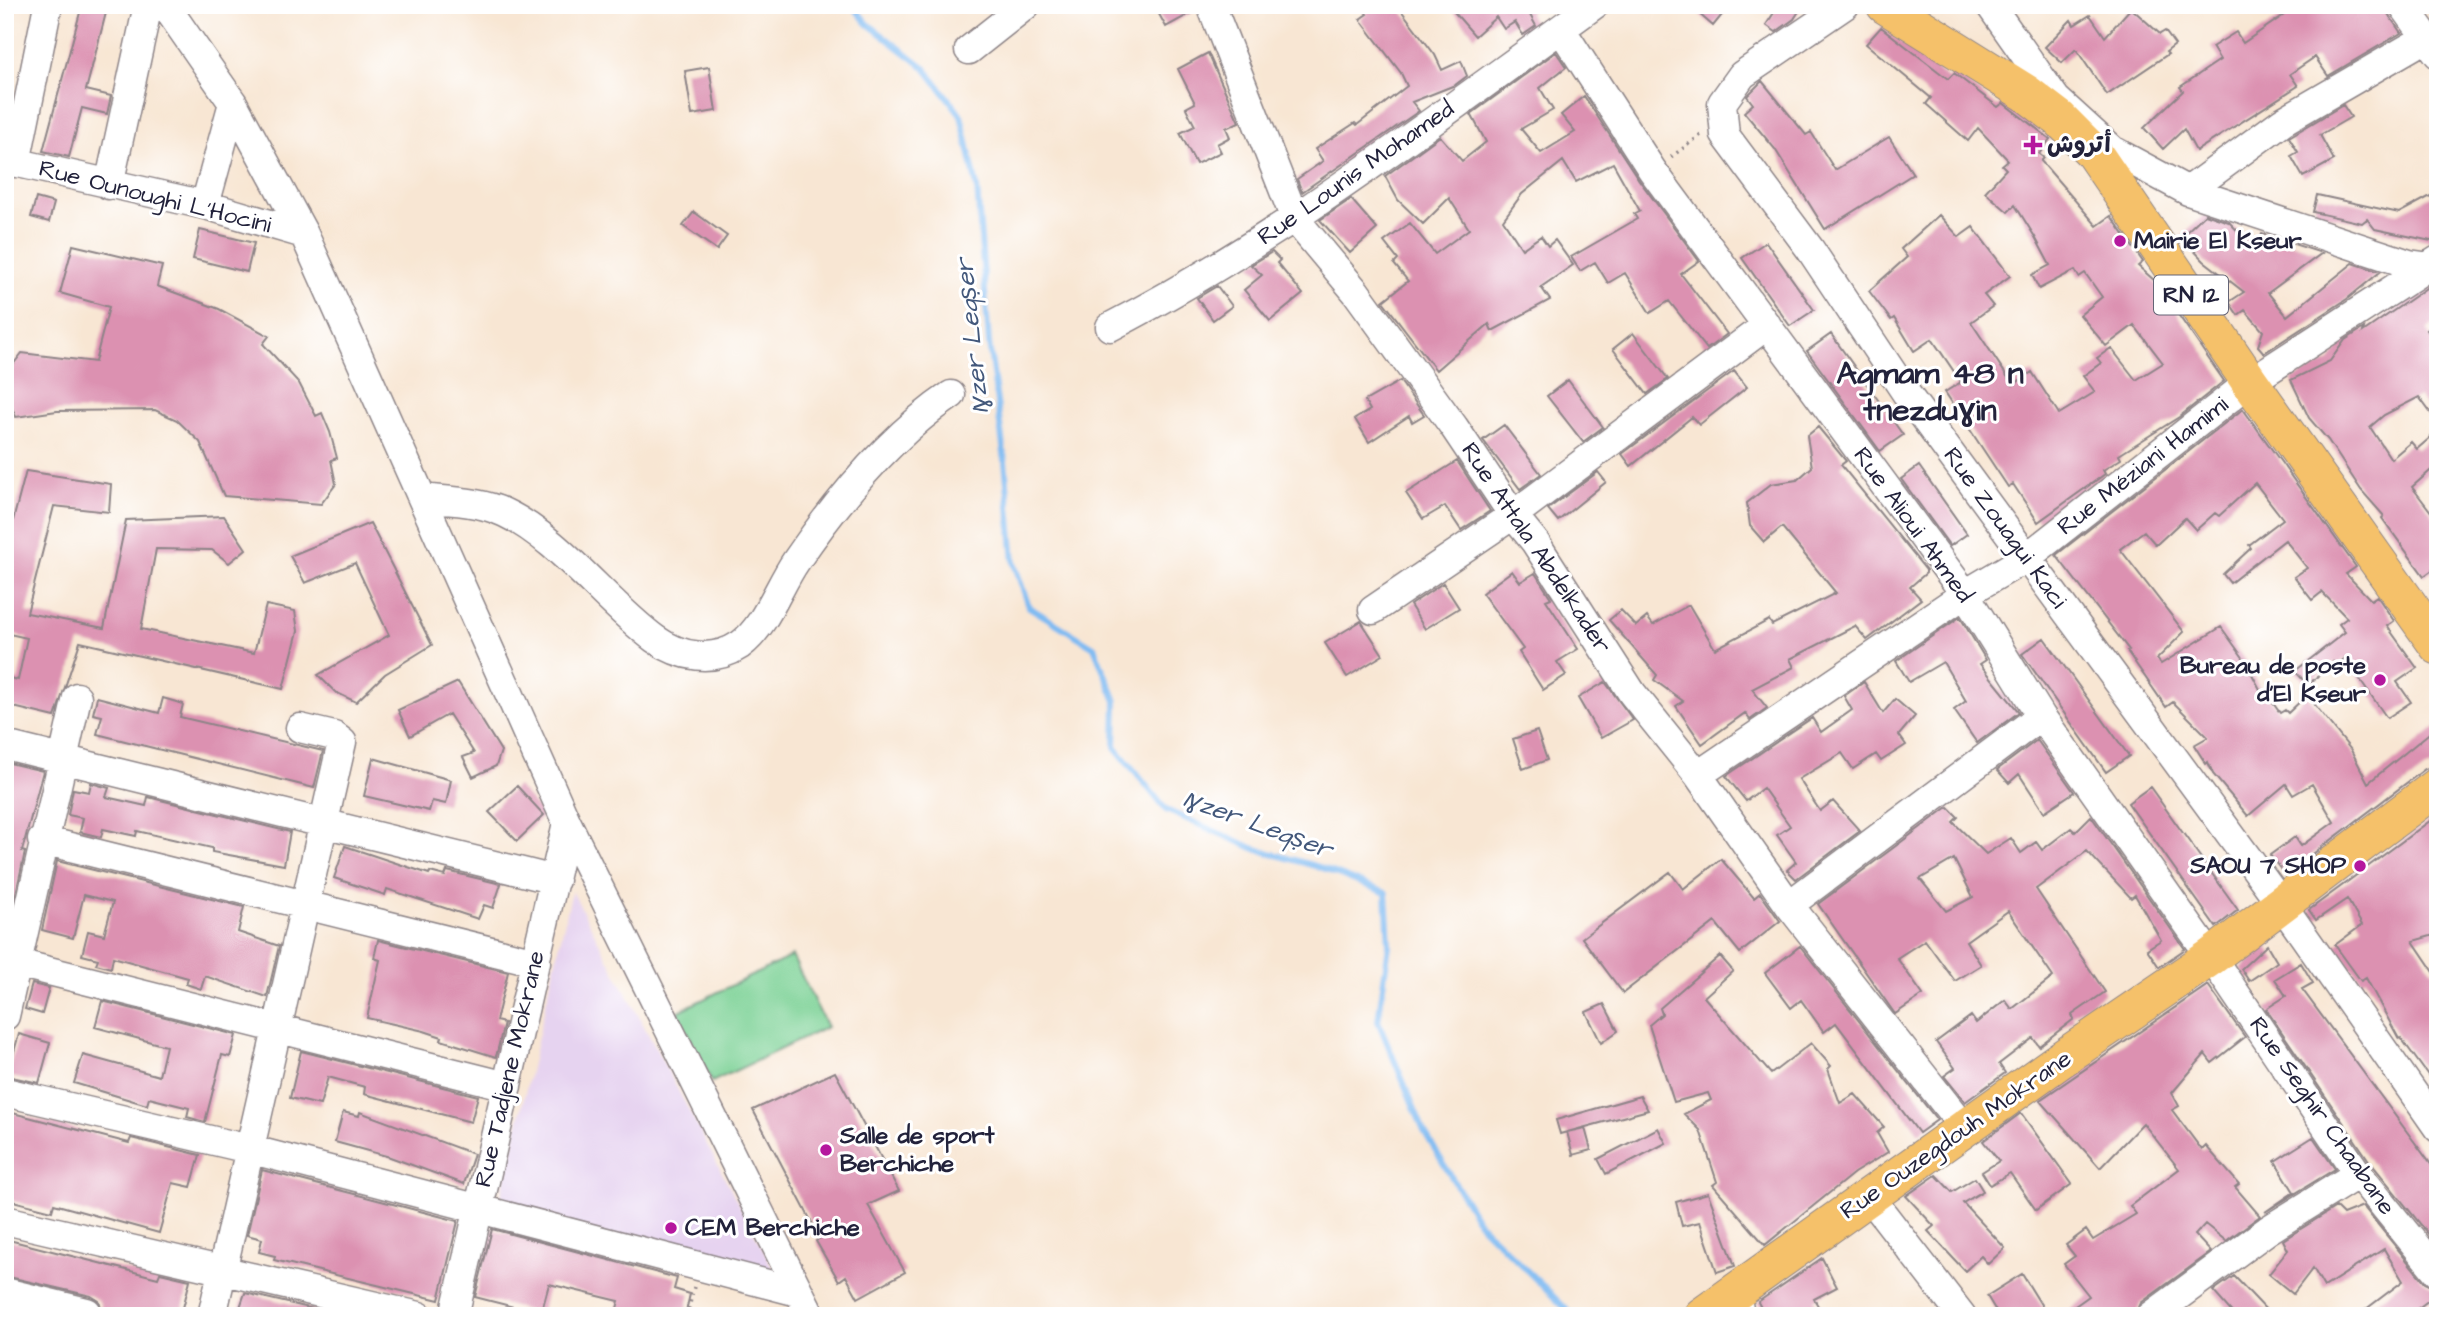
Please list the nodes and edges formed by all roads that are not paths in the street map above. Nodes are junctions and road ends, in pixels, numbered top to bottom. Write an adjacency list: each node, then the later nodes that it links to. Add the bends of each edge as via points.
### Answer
1 (48, 5): 13 (street)
2 (1026, 5): 11 (street)
3 (1211, 5): 17 (street, Rue Attala Abdelkader)
4 (1594, 5): 17 (street, Rue Lounis Mohamed); 20 (street, Rue Alioui Ahmed, via 1561,29 1652,170)
5 (1845, 5): 26 (street, Rue Zouagui Kaci, via 1742,75 1722,103 1725,135)
6 (1885, 5): 22 (main road, RN 12, via 2026,93 2093,152)
7 (1990, 5): 15 (street, via 2056,99 2112,150)
8 (2403, 5): 10 (street)
9 (161, 8): 12 (street); 14 (street, via 139,45)
10 (2432, 46): 15 (street, via 2283,121)
11 (969, 50)
12 (233, 103): 16 (street); 18 (street)
13 (10, 162): 14 (street, Rue Ounoughi L'Hocini)
14 (109, 185): 16 (street, Rue Ounoughi L'Hocini)
15 (2188, 191): 19 (street, via 2409,264)
16 (205, 205): 18 (street, Rue Ounoughi L'Hocini)
17 (1295, 219): 21 (street, Rue Lounis Mohamed); 25 (street, Rue Attala Abdelkader, via 1356,292)
18 (304, 234): 24 (street)
19 (2435, 265): 22 (street, Rue Méziani Hamimi)
20 (1767, 325): 25 (street); 27 (street, Rue Alioui Ahmed)
21 (1110, 327)
22 (2250, 382): 26 (street, Rue Méziani Hamimi); 29 (main road, RN 12)
23 (951, 396): 24 (street, via 901,433 805,548 754,632 721,654 701,657 663,644 622,613 528,526 503,512)
24 (422, 498): 38 (street)
25 (1513, 514): 28 (street); 35 (street, Rue Attala Abdelkader, via 1632,693)
26 (2026, 558): 27 (street, Rue Méziani Hamimi); 41 (street, Rue Zouagui Kaci)
27 (1965, 594): 31 (street, Rue Alioui Ahmed); 35 (street, Rue Méziani Hamimi)
28 (1373, 610)
29 (2438, 646)
30 (76, 697): 34 (street)
31 (2041, 716): 43 (street); 44 (street, Rue Alioui Ahmed)
32 (300, 728): 37 (street, via 342,742)
33 (5, 745): 34 (street)
34 (62, 758): 37 (street); 39 (street)
35 (1698, 775): 43 (street, Rue Attala Abdelkader)
36 (2438, 786): 41 (main road, Rue Ouzegdouh Mokrane)
37 (325, 823): 40 (street); 42 (street)
38 (568, 823): 40 (street, Rue Tadjene Mokrane); 61 (street)
39 (42, 840): 42 (street); 45 (street)
40 (555, 880): 46 (street, Rue Tadjene Mokrane)
41 (2280, 902): 44 (main road, Rue Ouzegdouh Mokrane); 52 (street, Rue Zouagui Kaci)
42 (305, 905): 46 (street); 48 (street)
43 (1788, 905): 51 (street, Rue Attala Abdelkader)
44 (2211, 957): 51 (main road, Rue Ouzegdouh Mokrane); 54 (street, Rue Seghir Chaabane)
45 (11, 962): 47 (street); 48 (street)
46 (536, 962): 49 (street, Rue Tadjene Mokrane)
47 (5, 1016)
48 (276, 1029): 49 (street); 53 (street)
49 (507, 1086): 56 (street, Rue Tadjene Mokrane)
50 (5, 1091): 53 (street)
51 (1965, 1129): 55 (main road, Rue Ouzegdouh Mokrane)
52 (2438, 1129)
53 (249, 1149): 56 (street); 58 (street)
54 (2358, 1174): 59 (street, Rue Seghir Chaabane); 69 (street, via 2268,1230)
55 (1869, 1196): 62 (main road, Rue Ouzegdouh Mokrane); 68 (street)
56 (478, 1210): 61 (street, via 699,1268); 66 (street, Rue Tadjene Mokrane)
57 (5, 1220): 58 (street)
58 (223, 1270): 64 (street); 65 (street)
59 (2438, 1273)
60 (5, 1292): 63 (street, via 87,1312)
61 (805, 1304)
62 (1738, 1304): 67 (main road, Rue Ouzegdouh Mokrane)
63 (86, 1316)
64 (212, 1316)
65 (419, 1316)
66 (454, 1316)
67 (1702, 1316)
68 (1962, 1316)
69 (2151, 1316)

